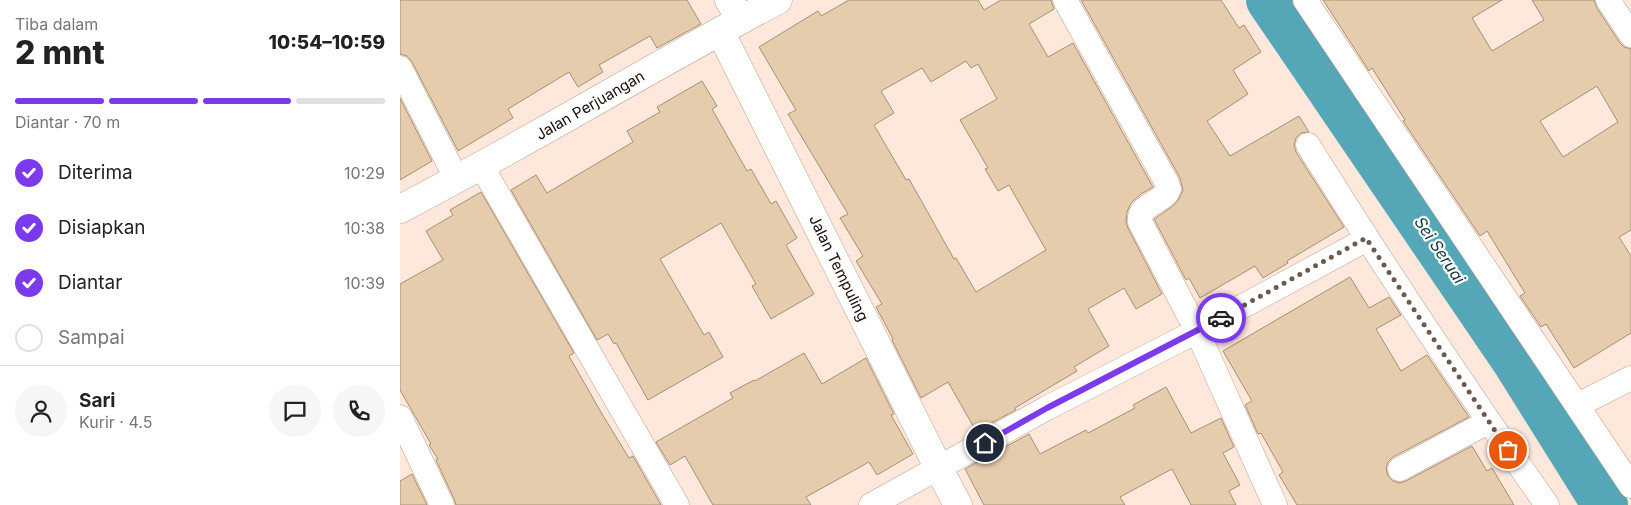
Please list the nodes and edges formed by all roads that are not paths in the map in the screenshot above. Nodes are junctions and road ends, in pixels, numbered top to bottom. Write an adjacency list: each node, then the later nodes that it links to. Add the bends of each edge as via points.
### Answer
1 (778, 0): 5 (street, Jalan Perjuangan)
2 (1065, 0): 13 (street, via 1167,182 1167,193 1145,208 1139,217)
3 (1305, 0): 15 (street)
4 (1608, 0): 6 (street)
5 (730, 17): 9 (street, Jalan Perjuangan); 18 (street, Jalan Tempuling)
6 (1631, 35)
7 (400, 68): 10 (street)
8 (1308, 145): 12 (street)
9 (482, 166): 10 (street, Jalan Perjuangan); 22 (street)
10 (457, 180): 11 (street, Jalan Perjuangan)
11 (400, 209)
12 (1366, 238): 13 (street); 17 (street)
13 (1197, 331): 18 (street); 25 (street)
14 (1631, 378): 15 (street)
15 (1578, 405): 20 (street)
16 (400, 416): 21 (street)
17 (1488, 422): 19 (street); 26 (street)
18 (939, 468): 23 (street); 24 (street, Jalan Tempuling)
19 (1400, 470)
20 (1631, 486)
21 (442, 505)
22 (677, 505)
23 (871, 505)
24 (958, 505)
25 (1275, 505)
26 (1547, 505)

